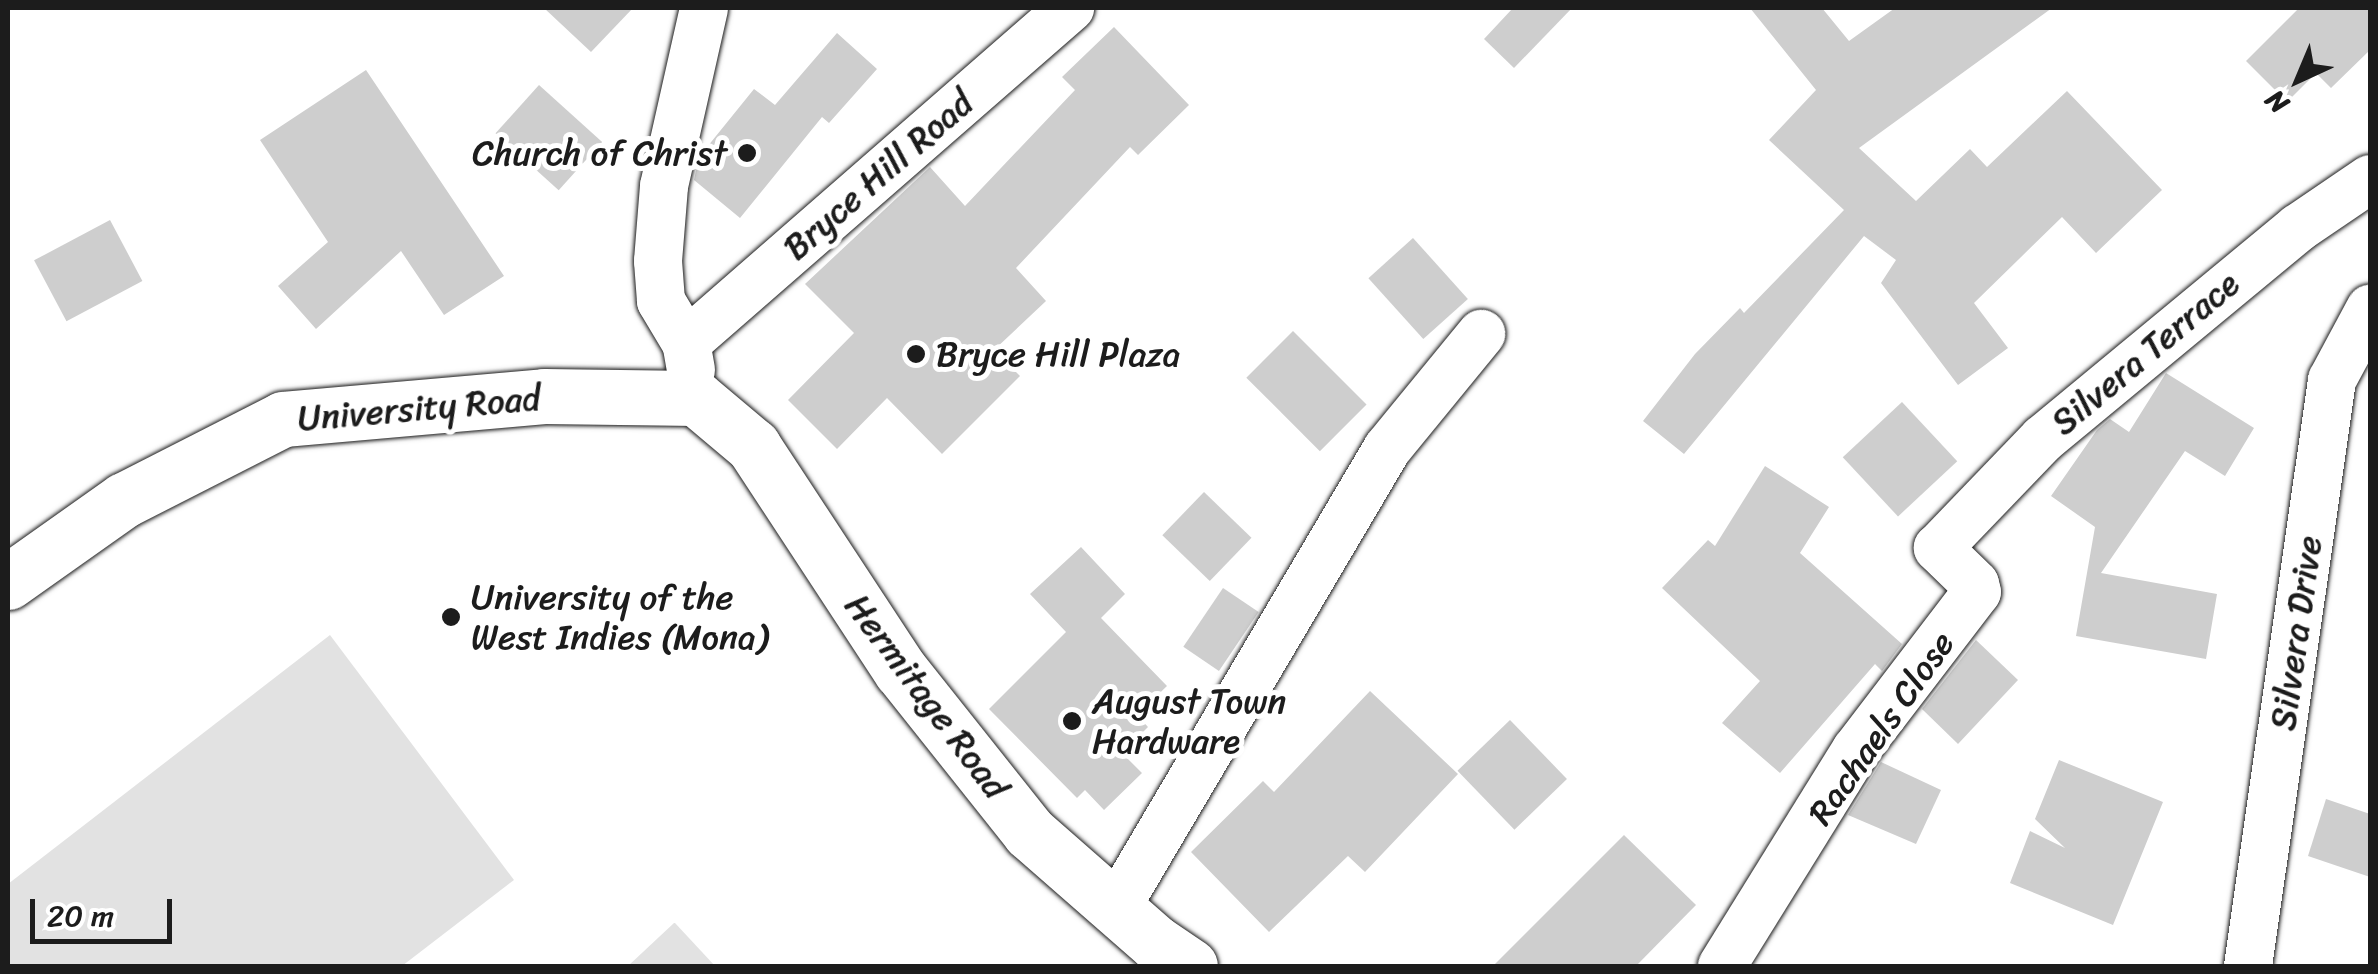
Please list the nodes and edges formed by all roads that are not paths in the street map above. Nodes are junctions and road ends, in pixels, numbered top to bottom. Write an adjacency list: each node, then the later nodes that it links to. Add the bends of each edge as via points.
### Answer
1 (704, 8): 6 (street, via 664,186 658,261 661,301)
2 (1070, 8): 6 (street, Bryce Hill Road)
3 (2370, 179): 8 (street, Silvera Terrace, via 2298,228 2057,427)
4 (2370, 308): 13 (street, Silvera Drive, via 2332,380)
5 (1481, 334): 10 (street, via 1387,449)
6 (686, 343): 7 (street)
7 (696, 398): 9 (street, University Road, via 544,396 283,419 124,500); 10 (street, Hermitage Road, via 753,446 900,671 1029,832)
8 (1938, 548): 12 (street, Rachaels Close, via 1977,592 1856,750)
9 (8, 582)
10 (1116, 908): 11 (street, Hermitage Road)
11 (1190, 966)
12 (1722, 966)
13 (2248, 966)

